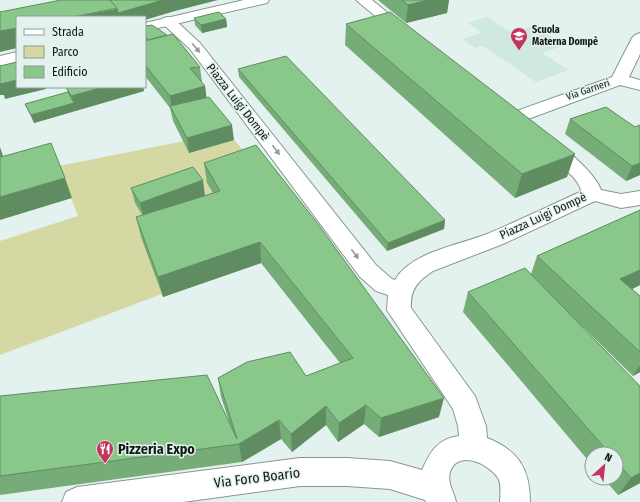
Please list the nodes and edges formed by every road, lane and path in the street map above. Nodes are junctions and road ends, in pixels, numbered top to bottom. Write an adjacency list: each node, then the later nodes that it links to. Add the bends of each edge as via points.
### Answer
1 (262, 0): 3 (street)
2 (363, 0): 6 (street)
3 (168, 21): 4 (street); 14 (street, Piazza Luigi Dompè, one-way to 14, via 199,51 368,271 384,285)
4 (146, 27)
5 (640, 38): 9 (street, Via Garneri)
6 (415, 42)
7 (16, 57): 8 (street)
8 (0, 61)
9 (618, 80): 10 (street); 11 (street, Via Garneri)
10 (640, 85)
11 (519, 122): 12 (street, Piazza Luigi Dompè, via 586,179 591,189)
12 (590, 193): 13 (street, via 622,202); 14 (street, Piazza Luigi Dompè, via 587,197 495,239 424,266 410,276)
13 (640, 198)
14 (400, 290): 15 (street, via 398,310 465,404 472,426)
15 (474, 447): 16 (street, via 452,451 443,458 435,477); 18 (street, via 487,450 509,468 515,481)
16 (439, 495): 17 (street, Via Foro Boario, via 390,476 347,472 300,472)
17 (76, 502)
18 (515, 502)

